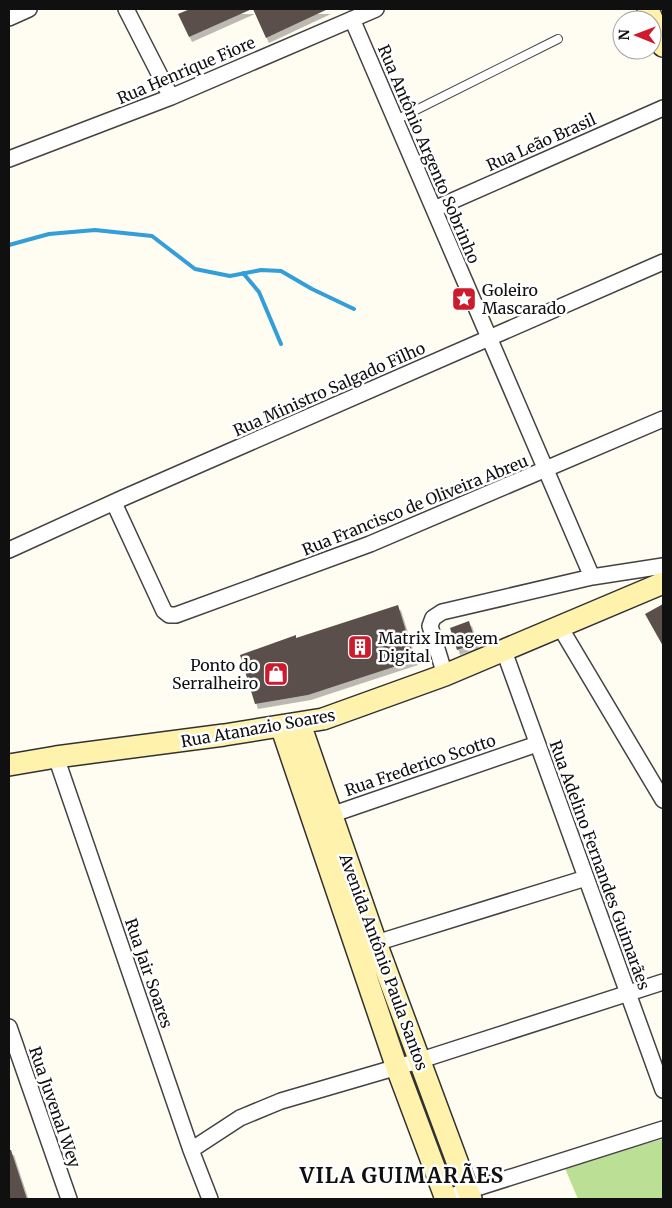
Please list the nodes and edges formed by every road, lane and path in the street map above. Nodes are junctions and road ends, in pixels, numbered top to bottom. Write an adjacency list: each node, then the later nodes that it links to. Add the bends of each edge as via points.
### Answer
1 (29, 9): 5 (street)
2 (126, 9): 9 (street)
3 (376, 9): 6 (street, Rua Henrique Fiore)
4 (648, 9): 8 (street)
5 (9, 18)
6 (352, 19): 9 (street, Rua Henrique Fiore); 11 (street, Rua Antônio Argento Sobrinho)
7 (558, 39): 11 (lane)
8 (663, 46)
9 (171, 97): 12 (street, Rua Henrique Fiore)
10 (663, 108): 13 (street, Rua Leão Brasil)
11 (396, 120): 13 (street, Rua Antônio Argento Sobrinho)
12 (10, 155)
13 (434, 209): 15 (street, Rua Antônio Argento Sobrinho)
14 (663, 262): 15 (street, Rua Ministro Salgado Filho)
15 (489, 338): 17 (street, Rua Antônio Argento Sobrinho); 18 (street, Rua Ministro Salgado Filho)
16 (663, 419): 17 (street, Rua Francisco de Oliveira Abreu)
17 (546, 470): 18 (street, Rua Francisco de Oliveira Abreu, via 370,544 176,615 164,611); 21 (street, Rua Antônio Argento Sobrinho)
18 (114, 502): 19 (street, Rua Ministro Salgado Filho)
19 (9, 550)
20 (662, 575): 21 (street); 22 (street, Rua Atanazio Soares)
21 (592, 577): 24 (street, via 442,612 433,618 430,626)
22 (560, 627): 23 (street, Rua Atanazio Soares); 29 (street)
23 (504, 651): 24 (street, Rua Atanazio Soares); 26 (street, Rua Adelino Fernandes Guimarães)
24 (446, 675): 25 (street, Rua Atanazio Soares, via 339,715)
25 (291, 725): 27 (street, Rua Atanazio Soares); 30 (street, Avenida Antônio Paula Santos)
26 (537, 744): 30 (street, Rua Frederico Scotto); 31 (street, Rua Adelino Fernandes Guimarães)
27 (56, 756): 28 (street, Rua Atanazio Soares); 40 (street, Rua Jair Soares)
28 (9, 765)
29 (663, 800)
30 (322, 818): 32 (street, Avenida Antônio Paula Santos); 37 (street, Avenida Antônio Paula Santos)
31 (586, 878): 32 (street); 34 (street, Rua Adelino Fernandes Guimarães)
32 (376, 943): 36 (street, Avenida Antônio Paula Santos)
33 (663, 982): 34 (street)
34 (628, 994): 36 (street); 38 (street, Rua Adelino Fernandes Guimarães)
35 (9, 1027): 42 (street, Rua Juvenal Wey)
36 (418, 1061): 37 (street); 41 (street, Avenida Antônio Paula Santos)
37 (397, 1068): 40 (street, via 281,1101 240,1118); 44 (street, Avenida Antônio Paula Santos)
38 (663, 1090)
39 (663, 1130): 41 (street)
40 (191, 1150): 43 (street, Rua Jair Soares)
41 (469, 1195): 44 (street)
42 (69, 1199)
43 (210, 1199)
44 (444, 1199)

